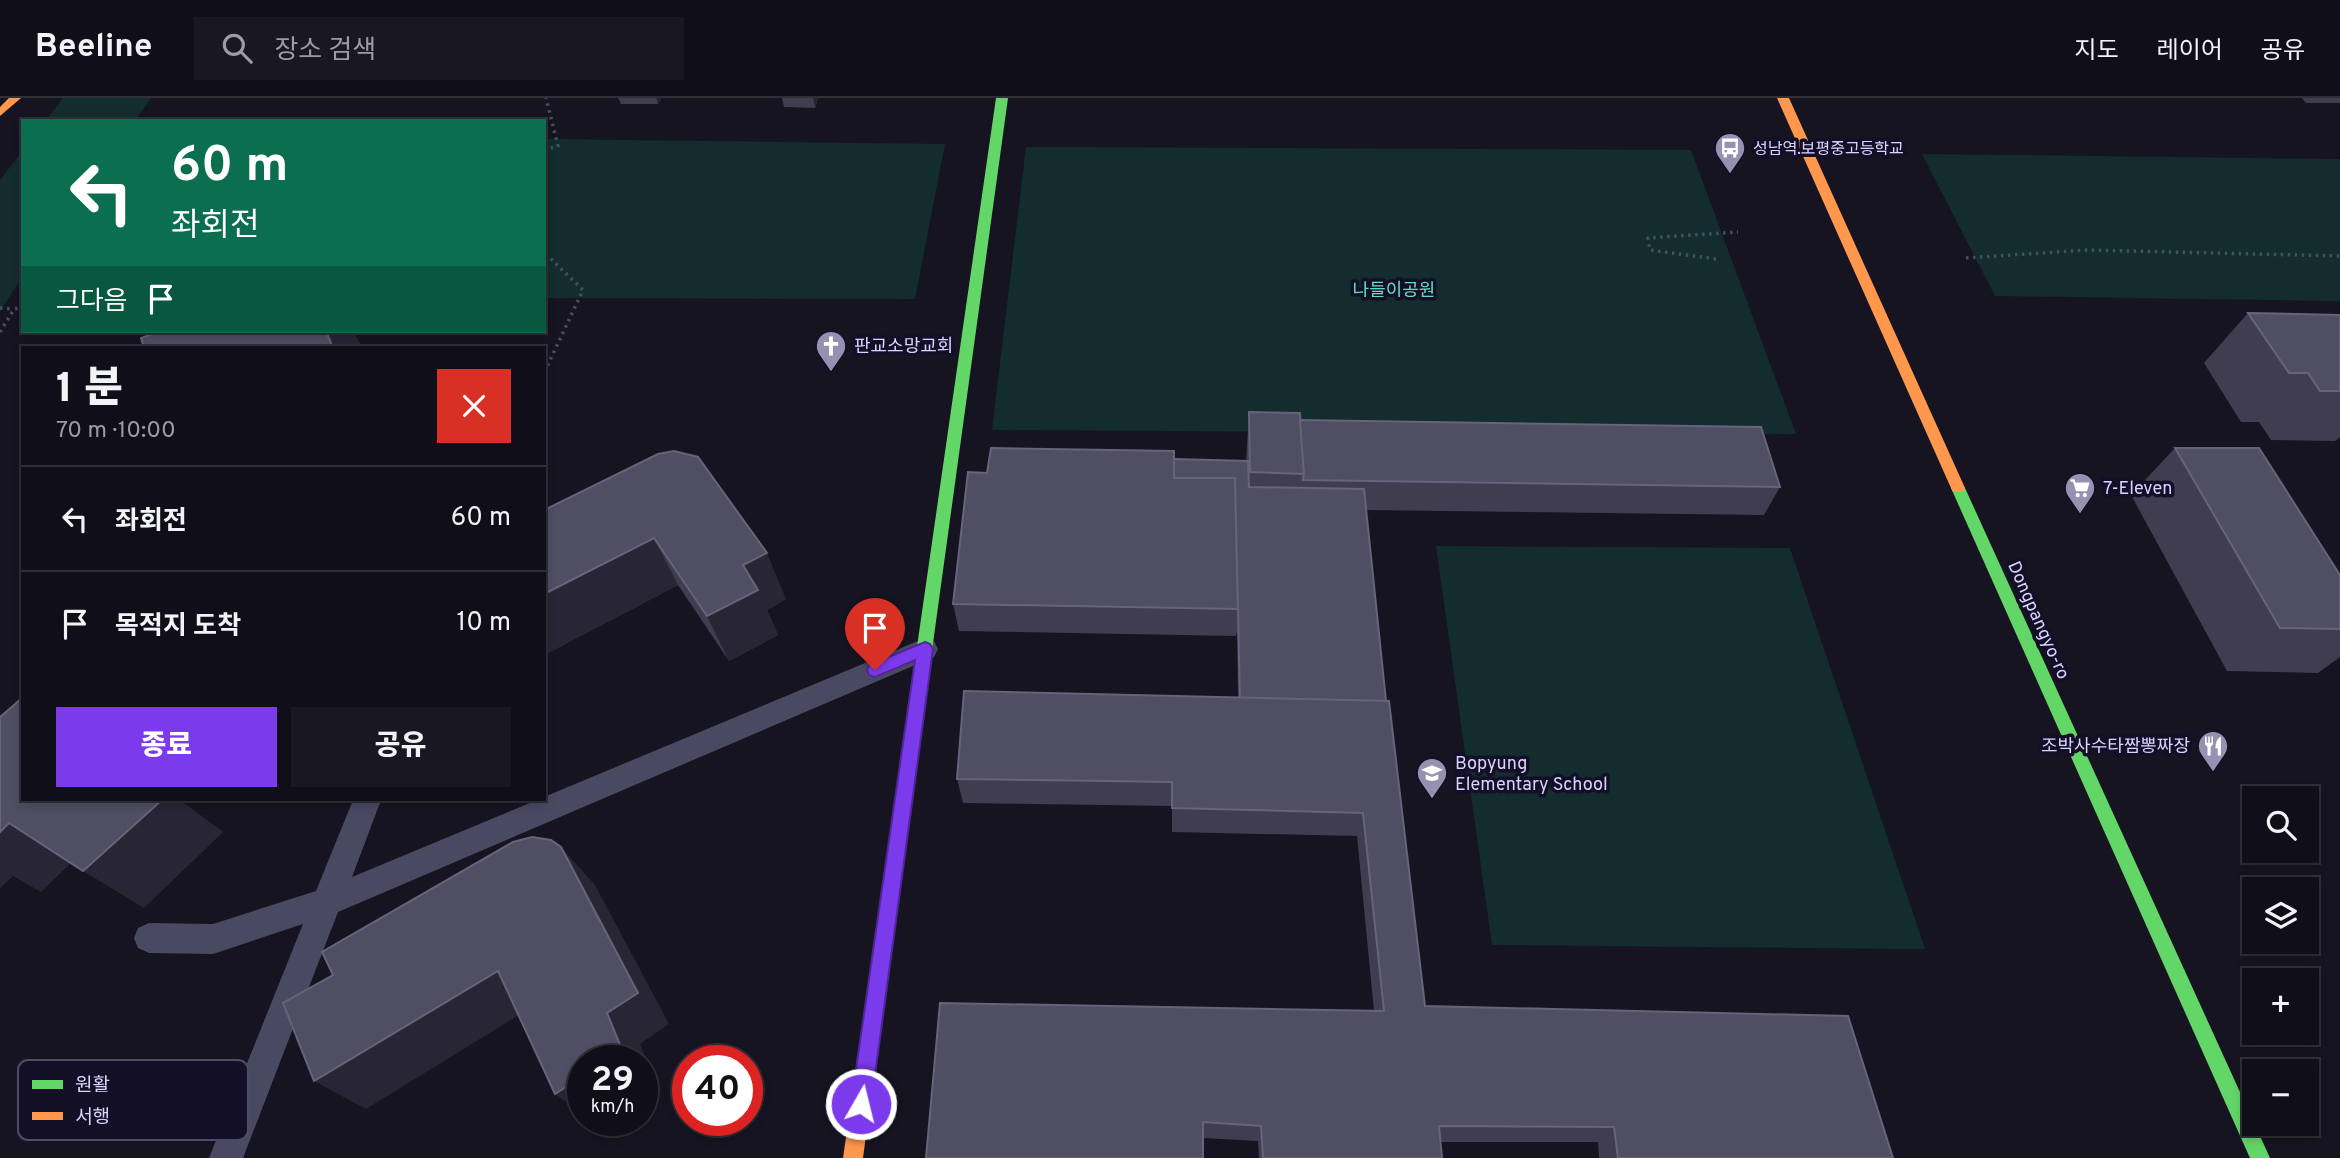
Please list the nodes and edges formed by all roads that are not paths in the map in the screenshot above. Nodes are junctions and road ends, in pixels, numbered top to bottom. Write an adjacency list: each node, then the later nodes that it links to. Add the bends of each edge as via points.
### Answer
1 (10, 98): 5 (main road)
2 (15, 98): 5 (main road)
3 (1002, 98): 6 (main road)
4 (1783, 98): 14 (main road, Dongpangyo-ro)
5 (0, 111)
6 (925, 649): 8 (lane); 13 (main road)
7 (367, 801): 8 (lane)
8 (329, 901): 9 (lane, via 213,939); 10 (lane)
9 (149, 938)
10 (248, 1103)
11 (233, 1140): 12 (lane)
12 (226, 1158)
13 (853, 1158)
14 (2260, 1158)

